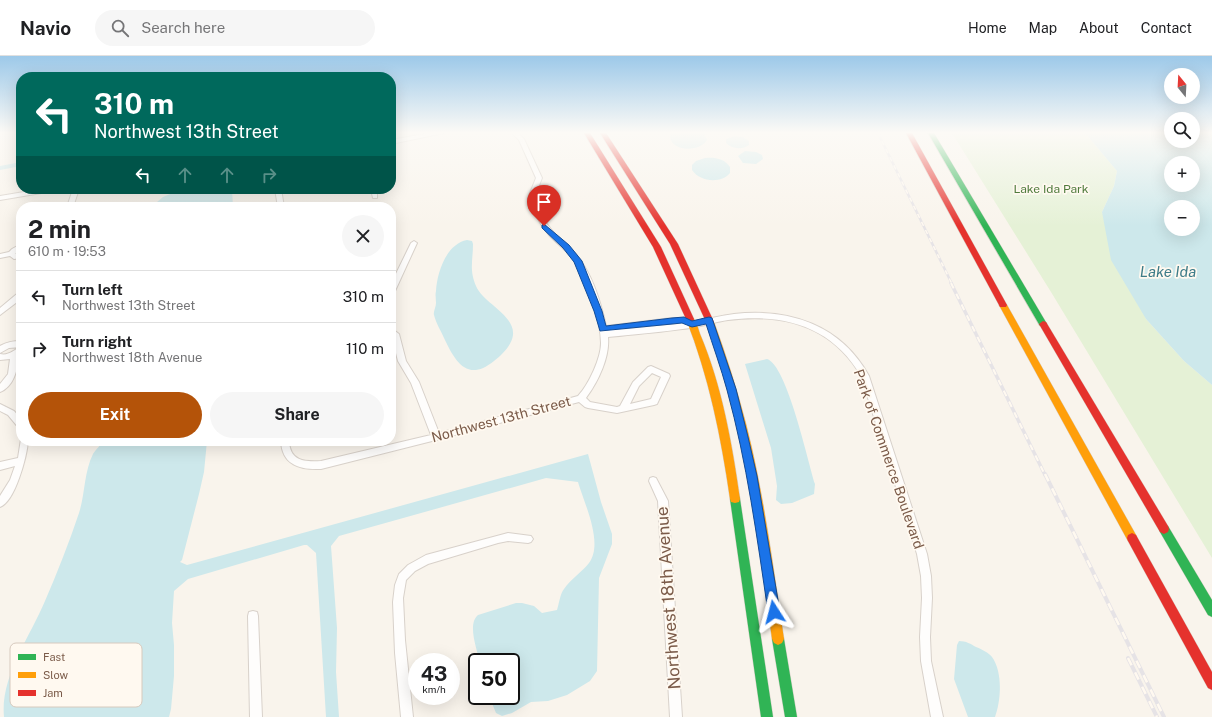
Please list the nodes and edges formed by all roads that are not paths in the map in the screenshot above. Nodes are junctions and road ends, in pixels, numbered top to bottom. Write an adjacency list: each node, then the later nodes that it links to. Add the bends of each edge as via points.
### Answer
1 (532, 164): 20 (street, via 539,178 531,195 534,204 544,226 571,252 582,267)
2 (606, 164): 19 (main road, via 657,247)
3 (623, 164): 18 (main road, via 674,244)
4 (927, 164): 42 (main road)
5 (949, 164): 40 (main road)
6 (24, 194): 8 (street)
7 (375, 194): 9 (street)
8 (0, 198)
9 (375, 198)
10 (414, 243): 15 (street)
11 (16, 249): 12 (street)
12 (11, 254): 13 (street); 14 (street)
13 (0, 256)
14 (16, 257)
15 (396, 281)
16 (16, 299): 17 (street)
17 (0, 312)
18 (709, 320): 19 (street); 36 (main road, via 732,389); 48 (street, Park of Commerce Boulevard, via 762,315 795,320 832,338 845,348 859,365 865,376 922,554 927,598 926,661)
19 (692, 324): 20 (street); 36 (main road)
20 (604, 332): 27 (street, Northwest 13th Street, via 606,345 591,386)
21 (396, 338): 31 (street, via 402,361 415,382)
22 (16, 344): 23 (street)
23 (0, 350)
24 (14, 356): 25 (street); 26 (street, via 14,369)
25 (0, 357)
26 (0, 389)
27 (581, 398): 29 (street, via 588,405); 31 (street, Northwest 13th Street)
28 (0, 407): 30 (street)
29 (623, 409): 29 (street, via 654,402 666,376 651,369 636,384)
30 (16, 419)
31 (436, 437): 33 (street, Northwest 13th Street, via 308,466 292,461)
32 (23, 446): 34 (street)
33 (285, 446)
34 (20, 461): 35 (street); 38 (street, via 13,483)
35 (0, 466)
36 (742, 476): 46 (main road); 47 (main road)
37 (653, 481): 45 (street, Northwest 18th Avenue, via 663,501)
38 (0, 503)
39 (528, 539): 44 (street, via 498,539 426,560 416,565 401,580 398,592 399,630)
40 (1212, 611)
41 (252, 616): 43 (street)
42 (1212, 684)
43 (256, 717)
44 (407, 717)
45 (676, 717)
46 (767, 717)
47 (791, 717)
48 (937, 717)

